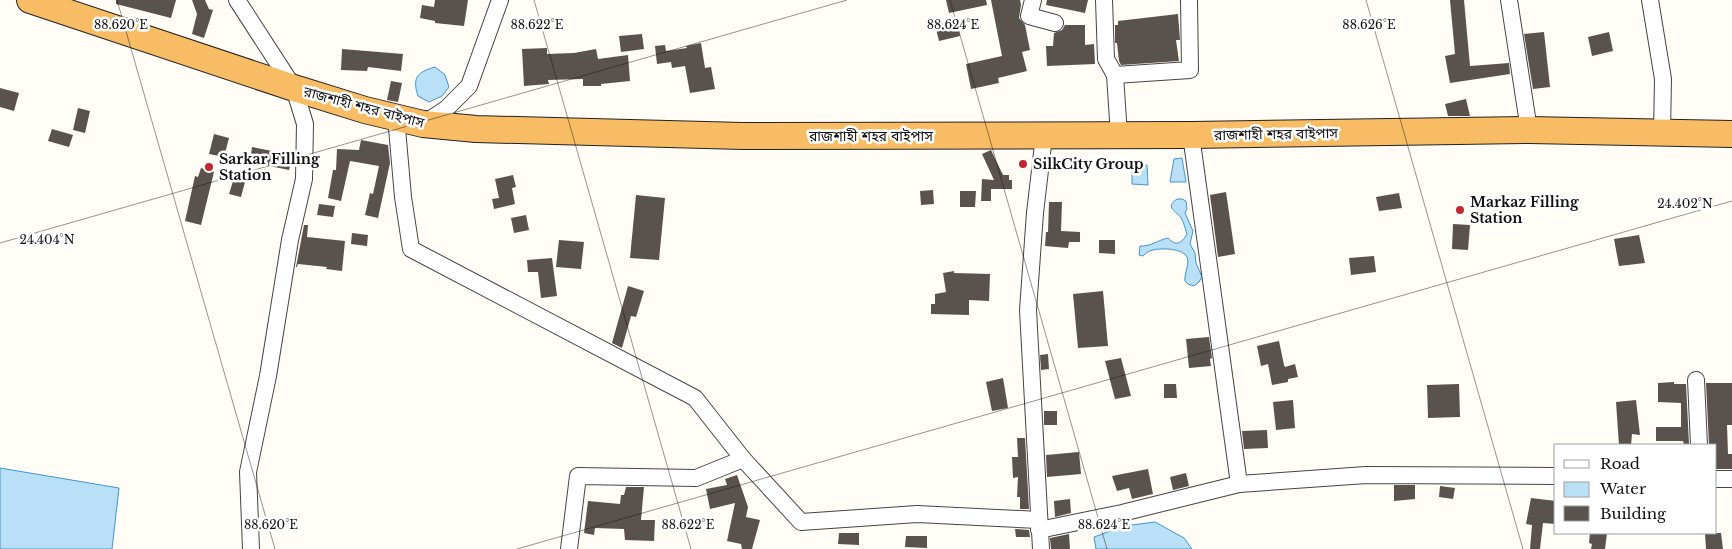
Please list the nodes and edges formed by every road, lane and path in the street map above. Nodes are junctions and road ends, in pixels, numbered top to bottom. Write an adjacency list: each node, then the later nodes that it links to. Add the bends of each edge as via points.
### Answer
1 (30, 0): 11 (highway, রাজশাহী শহর বাইপাস)
2 (238, 0): 11 (street)
3 (500, 0): 13 (street, via 470,86 446,109)
4 (1033, 0): 9 (street, via 1029,16)
5 (1104, 0): 10 (street, via 1106,58)
6 (1189, 0): 10 (street, via 1190,70)
7 (1509, 0): 14 (street)
8 (1650, 0): 15 (street, via 1663,80)
9 (1055, 23)
10 (1114, 75): 17 (street)
11 (294, 88): 12 (highway, রাজশাহী শহর বাইপাস); 28 (street, via 305,124 304,179 248,472)
12 (396, 117): 13 (highway, রাজশাহী শহর বাইপাস); 22 (street, via 411,249 695,398)
13 (423, 124): 19 (highway, রাজশাহী শহর বাইপাস, via 743,136)
14 (1529, 130): 15 (highway, রাজশাহী শহর বাইপাস); 18 (highway, রাজশাহী শহর বাইপাস)
15 (1662, 133): 16 (highway, রাজশাহী শহর বাইপাস)
16 (1732, 134)
17 (1119, 135): 18 (highway, রাজশাহী শহর বাইপাস); 19 (highway, রাজশাহী শহর বাইপাস)
18 (1190, 135): 26 (street)
19 (1044, 136): 27 (street, via 1028,310)
20 (1696, 380): 21 (street)
21 (1699, 444)
22 (743, 459): 27 (street, via 802,522 917,514); 29 (street, via 696,478 578,476)
23 (1554, 476): 26 (street, via 1366,475)
24 (1717, 479): 25 (street)
25 (1732, 479)
26 (1239, 484): 27 (street, via 1122,512)
27 (1039, 525): 30 (street)
28 (251, 549)
29 (569, 549)
30 (1041, 549)

